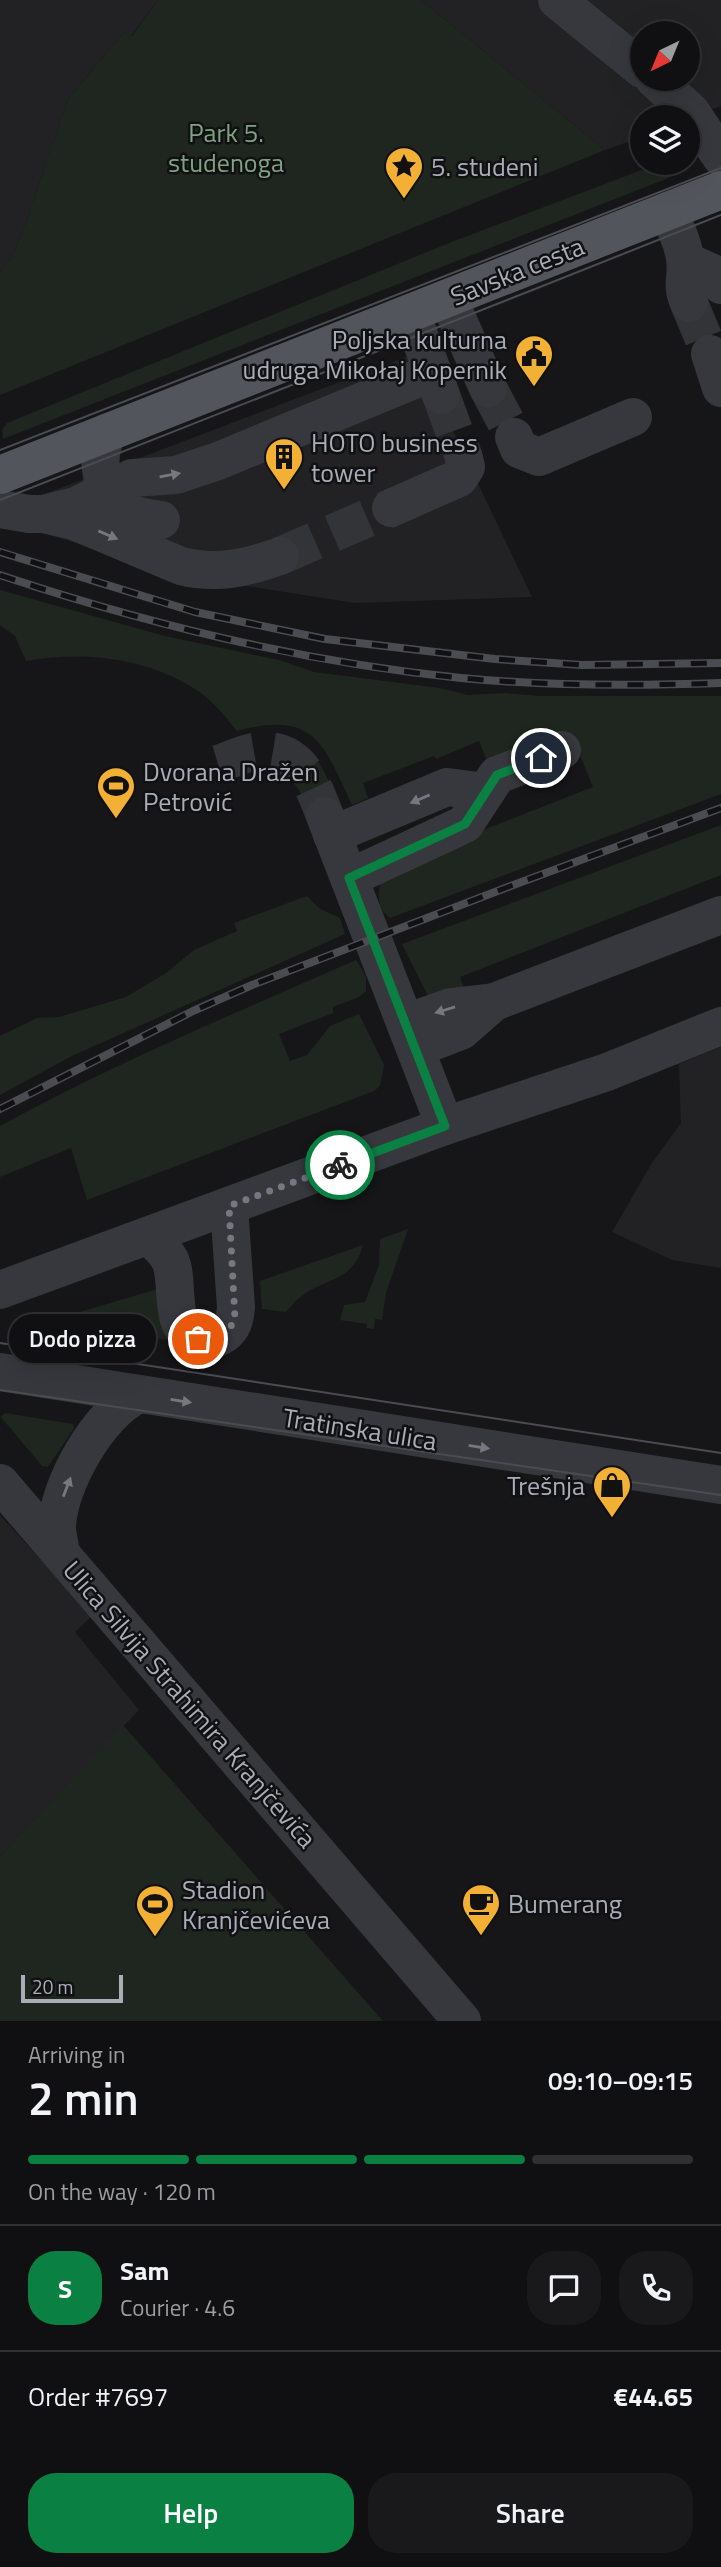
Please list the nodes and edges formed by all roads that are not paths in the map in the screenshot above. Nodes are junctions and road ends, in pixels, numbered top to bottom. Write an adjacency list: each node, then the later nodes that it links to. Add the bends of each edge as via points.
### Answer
1 (565, 2): 2 (street)
2 (630, 59)
3 (667, 91): 4 (street, via 691,112)
4 (721, 157)
5 (721, 190): 6 (main road, Savska cesta)
6 (667, 211): 7 (street, via 686,261 683,290); 8 (main road, Savska cesta)
7 (705, 294)
8 (448, 298): 9 (main road, Savska cesta); 10 (street)
9 (411, 313): 12 (main road, Savska cesta); 18 (street, one-way to 9, via 132,478 176,475 437,383)
10 (488, 388)
11 (633, 418): 13 (street, via 539,457 519,449)
12 (108, 432): 16 (main road, Savska cesta); 18 (street, via 100,461)
13 (514, 437)
14 (464, 458): 19 (street, via 466,467 459,478)
15 (0, 459): 16 (street)
16 (41, 459): 17 (main road, Savska cesta)
17 (0, 475)
18 (106, 493): 21 (street); 22 (street, via 127,511)
19 (391, 508)
20 (0, 509): 21 (street)
21 (44, 514): 23 (street, one-way to 23, via 74,521 199,571 253,565)
22 (161, 520)
23 (281, 556)
24 (562, 750): 25 (street, via 497,775)
25 (486, 792): 26 (street, via 465,824); 26 (street, one-way to 26, via 447,787 329,825)
26 (349, 878): 29 (street)
27 (721, 915): 29 (street, via 494,1002 461,1031)
28 (721, 1027): 30 (street, via 607,1073)
29 (411, 1036): 30 (street)
30 (445, 1126): 31 (street)
31 (229, 1206): 32 (street); 32 (street, via 236,1307 230,1329 221,1336 198,1339 180,1324 170,1260)
32 (148, 1236): 33 (street)
33 (0, 1290)
34 (0, 1372): 35 (street, Tratinska ulica)
35 (137, 1395): 37 (street, Tratinska ulica, one-way to 37); 38 (street, one-way to 35, via 57,1528 69,1479 106,1420)
36 (0, 1483): 38 (street, Ulica Silvija Strahimira Kranjčevića)
37 (721, 1485)
38 (61, 1554): 39 (street, Ulica Silvija Strahimira Kranjčevića)
39 (462, 2021)

